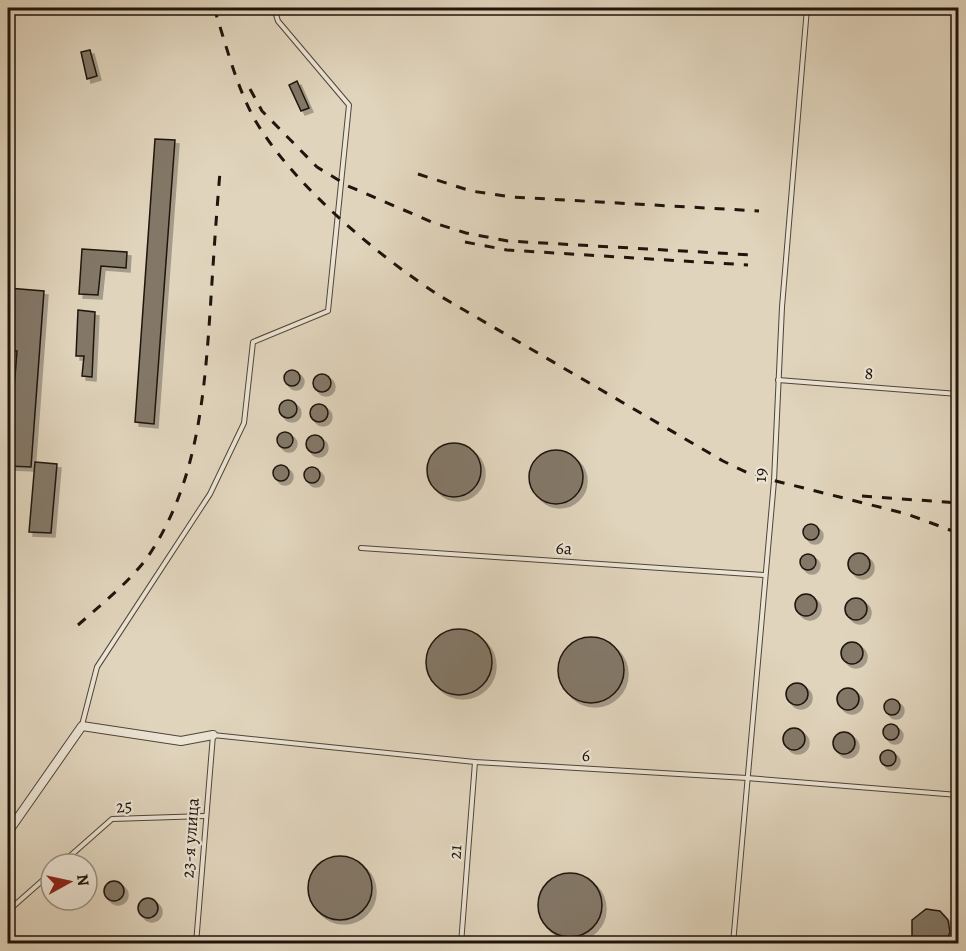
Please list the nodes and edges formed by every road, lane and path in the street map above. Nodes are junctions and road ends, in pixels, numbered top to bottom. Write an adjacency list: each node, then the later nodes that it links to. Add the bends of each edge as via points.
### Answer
1 (274, 8): 7 (lane, via 278,21 349,105 328,311 253,342 244,423 210,494 97,667)
2 (807, 8): 3 (lane, 19)
3 (778, 380): 4 (lane, 8 / 8); 6 (lane, 19, via 774,481)
4 (958, 394)
5 (362, 548): 6 (lane, 6a / 6a)
6 (764, 575): 10 (lane, 19)
7 (82, 726): 8 (street, via 181,741); 13 (street)
8 (213, 735): 9 (lane, 6 / 6); 12 (lane, 23-я улица)
9 (476, 762): 10 (lane, 6 / 6); 18 (lane, 21 / 21)
10 (747, 778): 11 (lane, 6 / 6); 19 (lane, 19)
11 (958, 795)
12 (205, 816): 14 (lane, 25 / 25, via 112,819); 17 (lane, 23-я улица)
13 (8, 832)
14 (75, 852)
15 (39, 884): 16 (lane)
16 (8, 915)
17 (196, 944)
18 (461, 944)
19 (733, 944)

